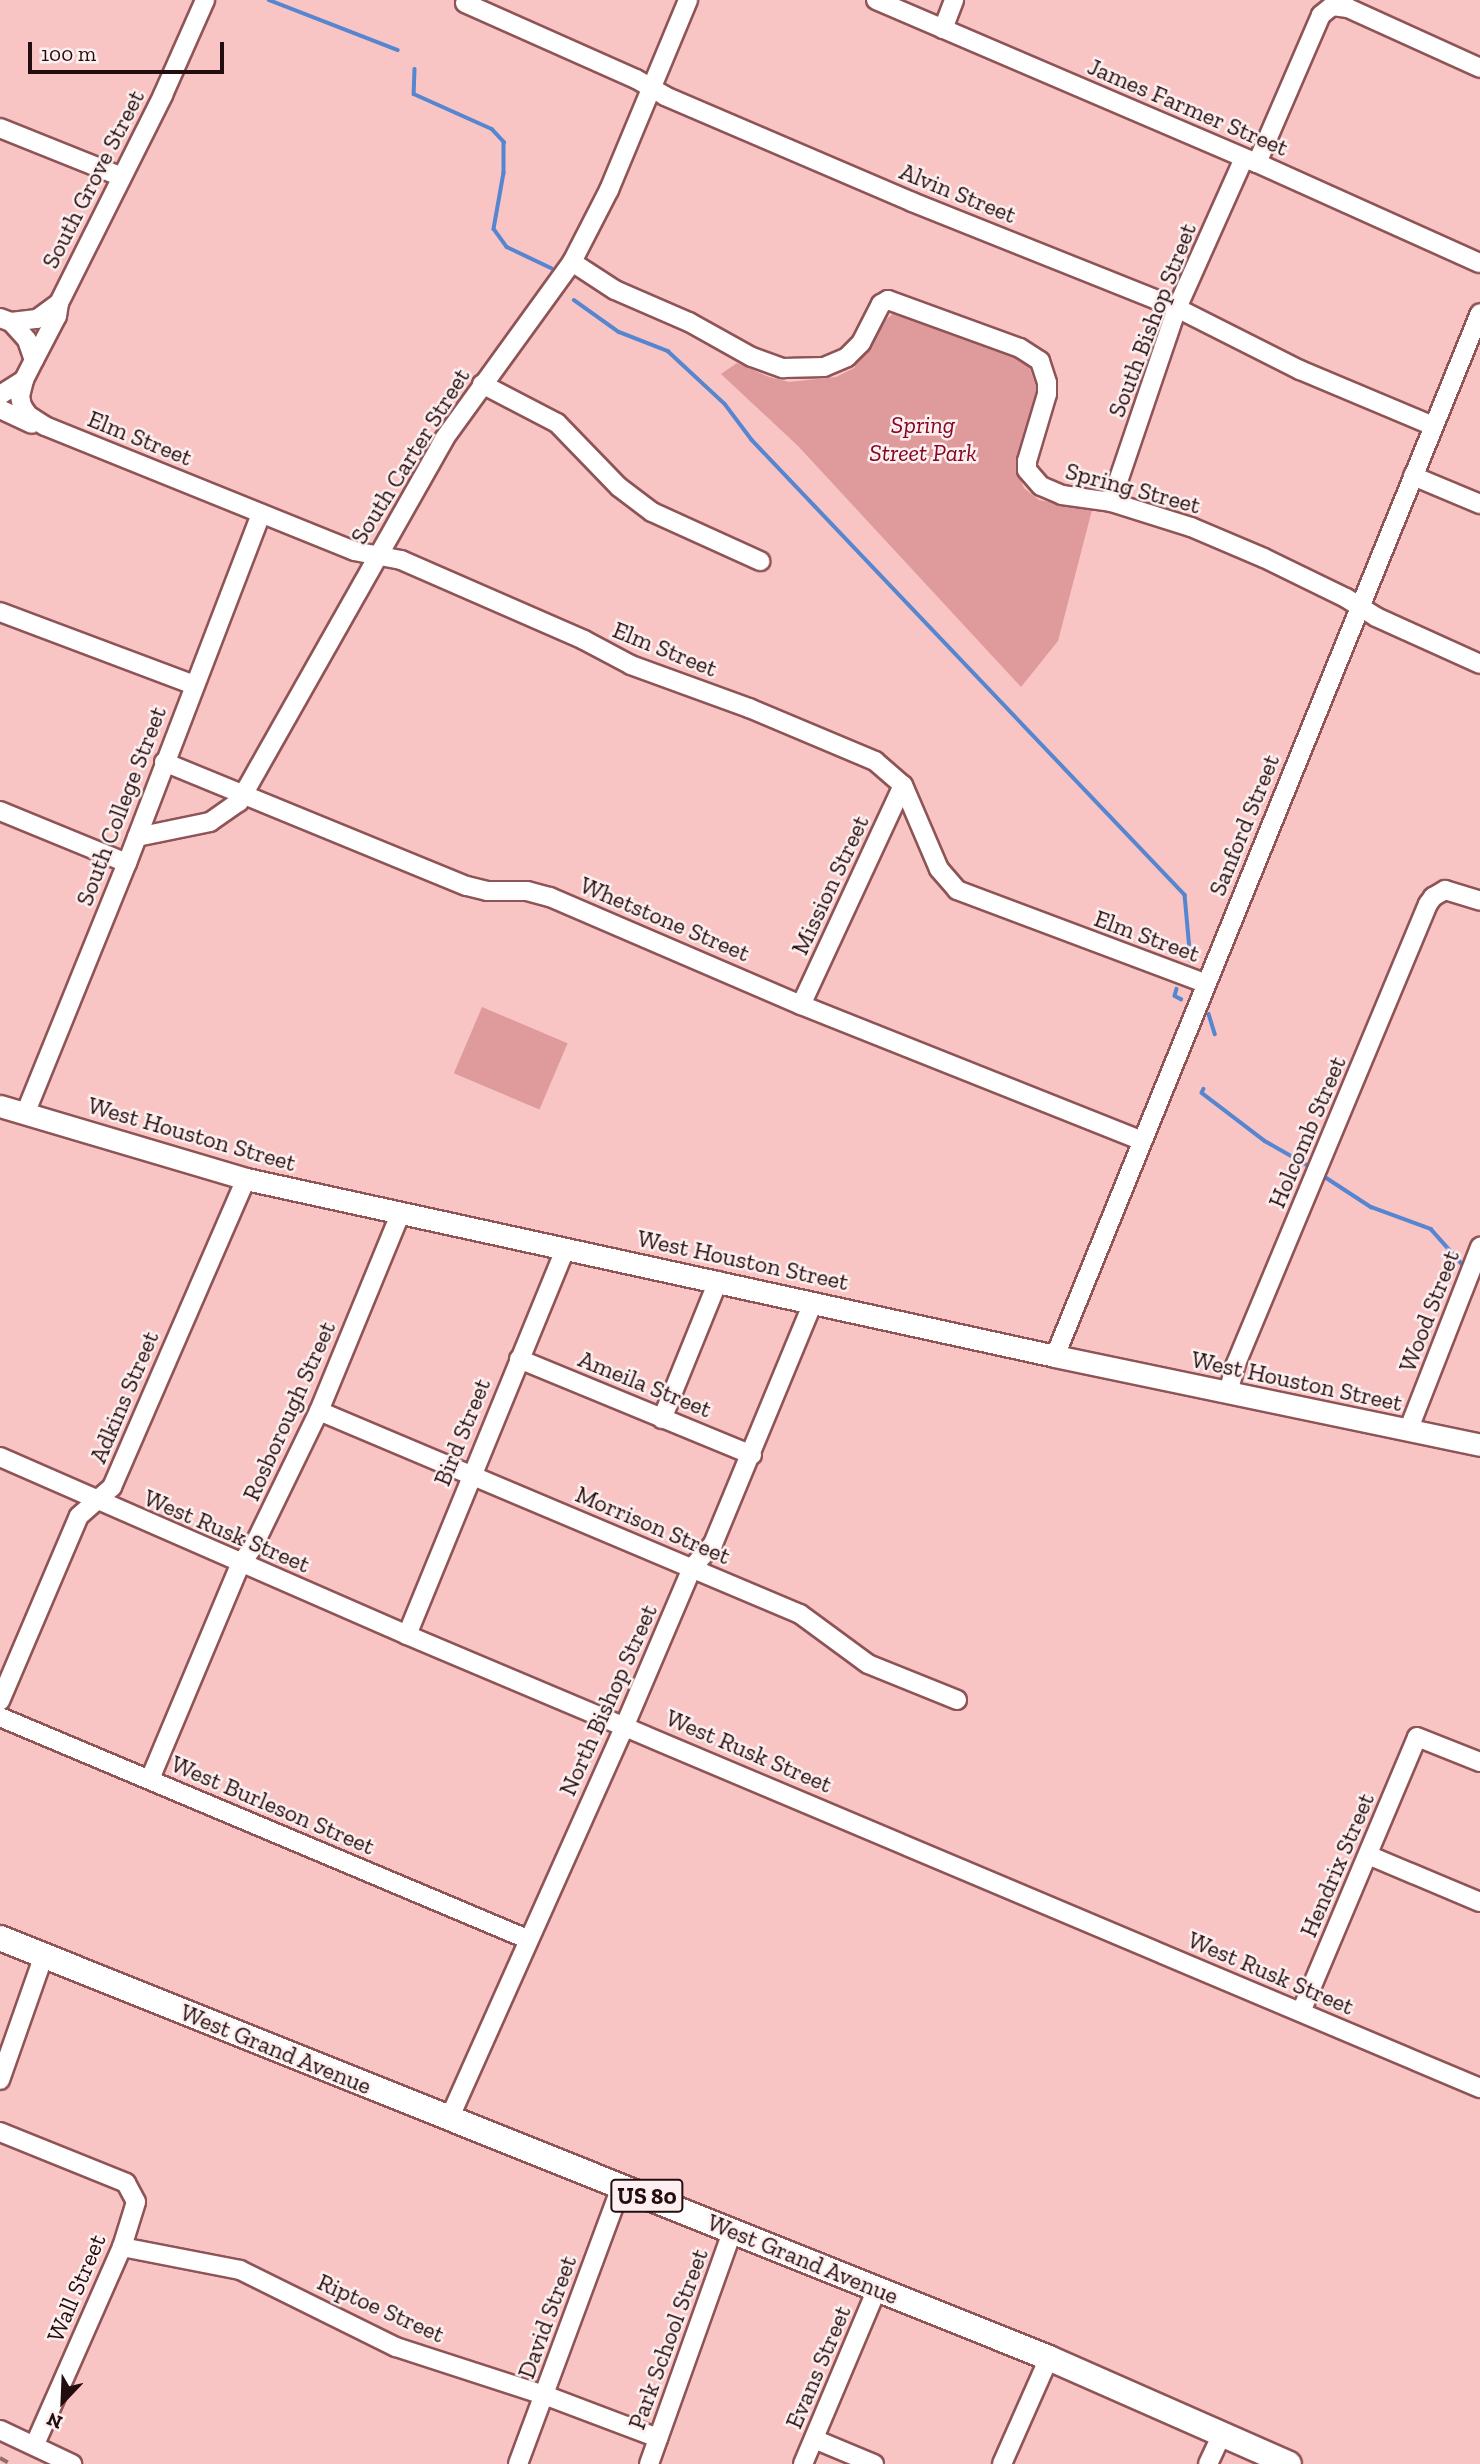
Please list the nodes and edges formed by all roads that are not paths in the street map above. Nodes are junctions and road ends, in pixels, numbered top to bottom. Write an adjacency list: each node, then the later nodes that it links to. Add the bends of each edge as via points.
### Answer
1 (688, 0): 8 (street, South Carter Street)
2 (876, 0): 6 (street, James Farmer Street)
3 (954, 0): 6 (street)
4 (202, 1): 11 (street, South Grove Street)
5 (465, 3): 8 (street, Alvin Street)
6 (943, 29): 10 (street, James Farmer Street)
7 (1480, 68): 10 (street, South Bishop Street, via 1348,8 1332,6 1321,15)
8 (652, 88): 12 (street, South Carter Street, via 609,190); 15 (street, Alvin Street, via 912,202)
9 (0, 128): 11 (street)
10 (1250, 160): 13 (street, James Farmer Street); 15 (street, South Bishop Street)
11 (122, 177): 14 (street, South Grove Street)
12 (572, 262): 20 (street, South Carter Street); 26 (street, Spring Street, via 615,290 783,368 824,367 847,357 888,300 1020,348 1040,361 1047,383 1027,470 1051,492)
13 (1480, 263)
14 (58, 303): 17 (street, South Grove Street, via 37,319); 18 (street, South Grove Street, via 57,316)
15 (1177, 308): 24 (street, Alvin Street, via 1300,370); 26 (street, South Bishop Street)
16 (1480, 313): 24 (street, Sanford Street)
17 (3, 319): 18 (street, via 27,340)
18 (34, 360): 19 (street, South Grove Street)
19 (24, 380): 21 (street); 23 (street, Elm Street, via 22,406)
20 (482, 384): 29 (street, South Carter Street, via 450,429); 30 (street, via 557,423 619,487 652,512)
21 (0, 395)
22 (0, 409): 23 (street, Elm Street, via 33,425)
23 (46, 426): 28 (street, Elm Street)
24 (1433, 426): 25 (street, Sanford Street)
25 (1413, 476): 27 (street); 31 (street, Sanford Street)
26 (1111, 502): 31 (street, Spring Street, via 1191,527)
27 (1480, 504)
28 (261, 514): 29 (street, Elm Street); 34 (street, South College Street)
29 (376, 556): 36 (street, Elm Street, via 401,560 631,665 863,755); 37 (street, South Carter Street)
30 (760, 561)
31 (1360, 607): 33 (street, Spring Street); 42 (street, Sanford Street)
32 (0, 612): 34 (street)
33 (1480, 664)
34 (194, 685): 35 (street, South College Street)
35 (164, 762): 37 (street, Whetstone Street); 39 (street, South College Street)
36 (903, 785): 42 (street, Elm Street, via 939,869 957,890); 43 (street, Mission Street)
37 (243, 794): 39 (street, South Carter Street, via 233,809 210,822); 43 (street, Whetstone Street, via 467,886 550,897)
38 (0, 811): 40 (street)
39 (137, 837): 40 (street, South College Street)
40 (127, 863): 45 (street, South College Street)
41 (1480, 901): 55 (street, Holcomb Street, via 1452,890 1438,893 1423,917)
42 (1205, 983): 46 (street, Sanford Street)
43 (801, 1005): 46 (street, Whetstone Street)
44 (0, 1107): 45 (main road, West Houston Street)
45 (25, 1114): 47 (main road, West Houston Street)
46 (1142, 1141): 53 (street, Sanford Street)
47 (246, 1179): 48 (main road, West Houston Street); 63 (street, Adkins Street, via 112,1487)
48 (400, 1214): 50 (main road, West Houston Street); 56 (street, Rosborough Street)
49 (1480, 1247): 58 (street, Wood Street)
50 (566, 1248): 51 (main road, West Houston Street); 54 (street, Bird Street)
51 (718, 1281): 52 (main road, West Houston Street); 57 (street)
52 (813, 1303): 53 (main road, West Houston Street); 60 (street, North Bishop Street)
53 (1055, 1356): 55 (main road, West Houston Street)
54 (519, 1359): 57 (street, Ameila Street); 62 (street, Bird Street)
55 (1227, 1393): 58 (main road, West Houston Street)
56 (319, 1411): 62 (street, Morrison Street); 64 (street, Rosborough Street)
57 (663, 1419): 60 (street, Ameila Street)
58 (1408, 1431): 59 (main road, West Houston Street)
59 (1480, 1445)
60 (752, 1455): 65 (street, North Bishop Street, via 713,1544)
61 (0, 1457): 63 (street, West Rusk Street)
62 (471, 1475): 65 (street, Morrison Street); 66 (street, Bird Street)
63 (98, 1502): 64 (street, West Rusk Street); 68 (street, Adkins Street, via 79,1516)
64 (241, 1563): 66 (street, West Rusk Street); 72 (street, Rosborough Street)
65 (692, 1568): 67 (street, Morrison Street, via 811,1619 877,1669); 70 (street, North Bishop Street)
66 (407, 1635): 70 (street, West Rusk Street)
67 (957, 1700)
68 (0, 1701)
69 (0, 1717): 72 (street, West Burleson Street)
70 (625, 1725): 76 (street, North Bishop Street); 78 (street, West Rusk Street)
71 (1480, 1762): 73 (street, Hendrix Street, via 1417,1737)
72 (150, 1779): 76 (street, West Burleson Street)
73 (1368, 1855): 74 (street); 78 (street, Hendrix Street)
74 (1480, 1902)
75 (0, 1938): 77 (highway, West Grand Avenue / US 80)
76 (527, 1939): 81 (street, North Bishop Street)
77 (44, 1955): 79 (street); 81 (highway, West Grand Avenue / US 80)
78 (1301, 2012): 80 (street, West Rusk Street)
79 (0, 2080)
80 (1480, 2088)
81 (449, 2119): 83 (highway, West Grand Avenue / US 80)
82 (0, 2132): 85 (street, Wall Street, via 131,2188 136,2202)
83 (621, 2187): 84 (highway, West Grand Avenue / US 80); 88 (street, David Street)
84 (733, 2230): 86 (highway, West Grand Avenue / US 80); 91 (street, Park School Street)
85 (122, 2247): 88 (street, Riptoe Street, via 240,2270 396,2347); 93 (street, Wall Street)
86 (877, 2289): 87 (highway, West Grand Avenue / US 80); 92 (street, Evans Street)
87 (1049, 2358): 90 (highway, West Grand Avenue / US 80); 99 (street)
88 (544, 2395): 91 (street, Riptoe Street); 95 (street, David Street)
89 (0, 2430): 93 (street)
90 (1222, 2434): 100 (street); 101 (highway, West Grand Avenue / US 80)
91 (658, 2438): 96 (street, Park School Street)
92 (814, 2439): 97 (street, Evans Street); 98 (street)
93 (35, 2444): 94 (street)
94 (72, 2464)
95 (518, 2464)
96 (649, 2464)
97 (803, 2464)
98 (874, 2464)
99 (1002, 2464)
100 (1208, 2464)
101 (1289, 2464)

